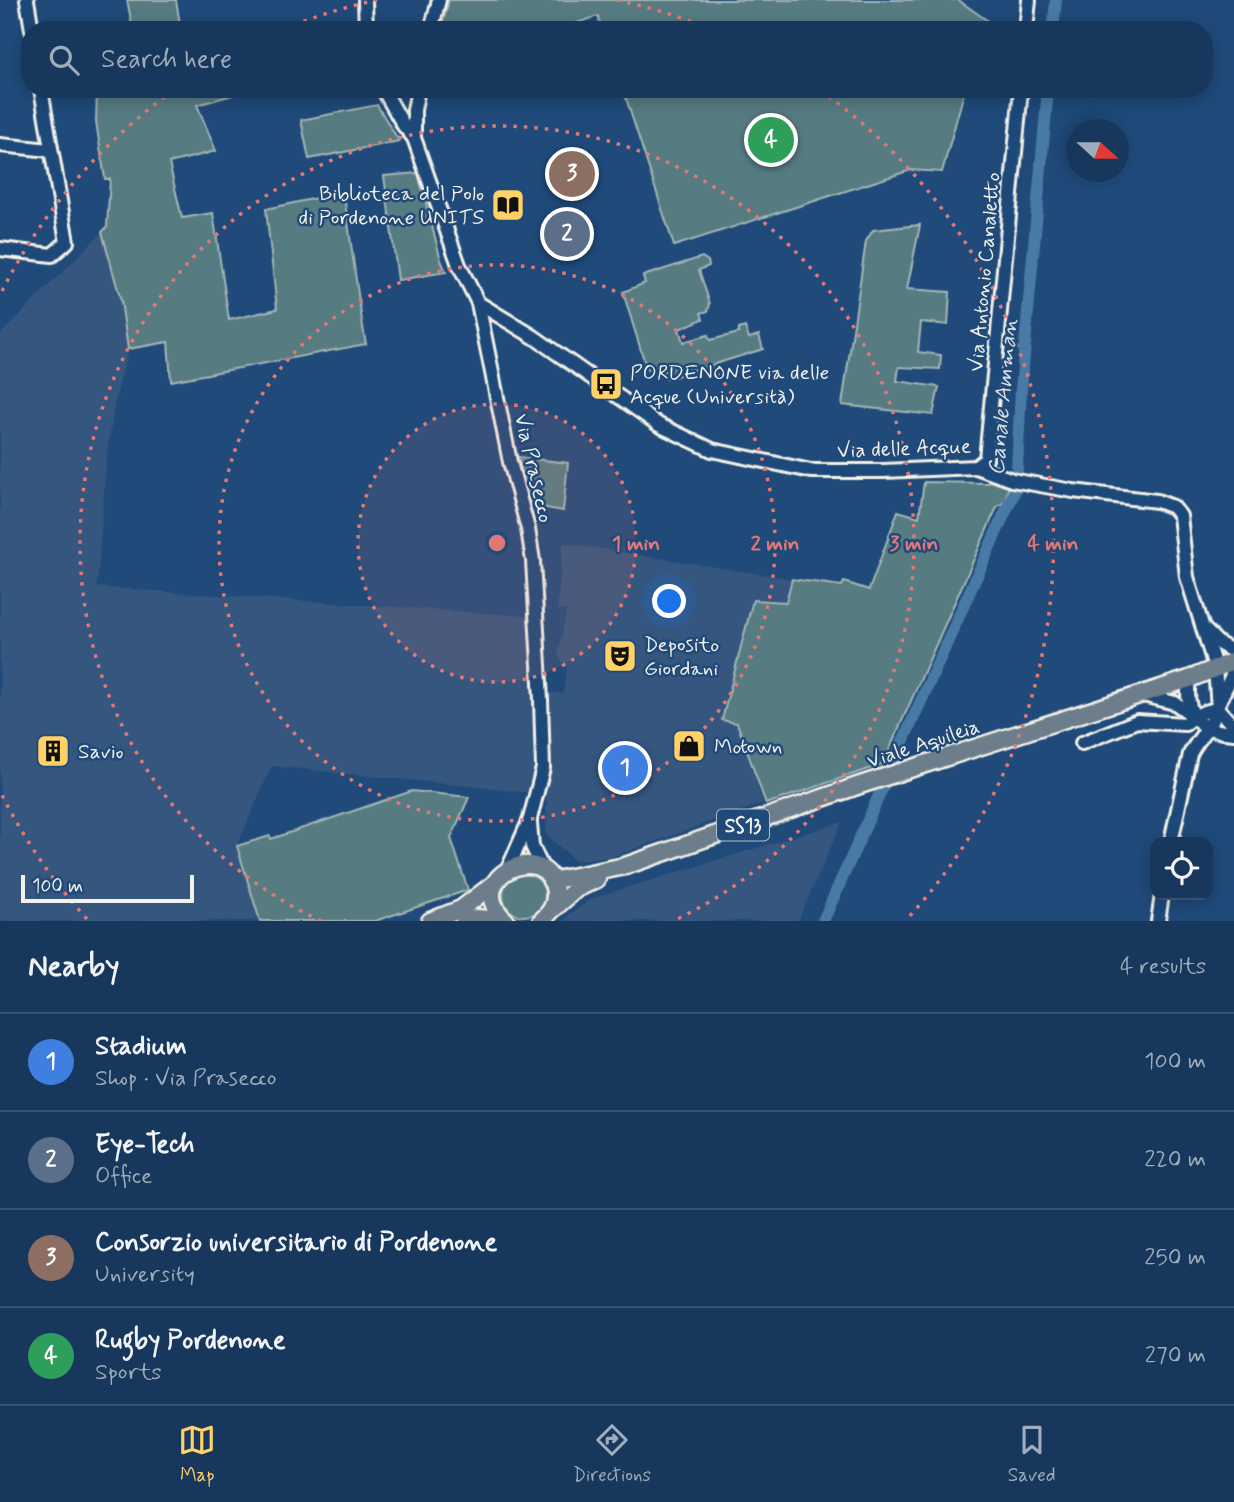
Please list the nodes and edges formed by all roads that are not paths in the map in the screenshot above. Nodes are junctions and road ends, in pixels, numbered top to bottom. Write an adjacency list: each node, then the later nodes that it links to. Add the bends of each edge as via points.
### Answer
1 (27, 0): 5 (street)
2 (365, 0): 6 (street)
3 (439, 0): 7 (street)
4 (1029, 0): 8 (street)
5 (30, 21)
6 (366, 21)
7 (433, 21)
8 (1027, 21)
9 (42, 98): 15 (street)
10 (388, 98): 13 (street, Via Prasecco)
11 (416, 98): 13 (street, Via Prasecco)
12 (1020, 98): 18 (street, Via Antonio Canaletto)
13 (414, 138): 17 (street, Via Prasecco, via 458,265)
14 (0, 145): 15 (street)
15 (50, 150): 16 (street, via 67,242 52,255)
16 (0, 250)
17 (478, 303): 18 (street, Via delle Acque, via 659,425 712,450 811,471); 33 (street, Via Prasecco, via 533,561 543,768)
18 (981, 463): 19 (street, Via delle Acque, via 1008,479 1173,507 1180,516 1187,577)
19 (1203, 627): 20 (street); 22 (street, Via delle Acque)
20 (1234, 652)
21 (1234, 662): 22 (main road, Viale Aquileia / SS13)
22 (1215, 667): 24 (main road, Viale Aquileia / SS13); 26 (street, Via delle Acque)
23 (1234, 671): 26 (street)
24 (1189, 679): 25 (main road, Viale Aquileia / SS13); 27 (street)
25 (1140, 695): 27 (street, via 1175,703); 35 (main road, Viale Aquileia / SS13)
26 (1218, 707): 27 (street); 28 (street); 29 (street)
27 (1193, 716): 29 (street); 31 (street, via 1185,724 1138,721); 32 (street)
28 (1234, 727)
29 (1207, 728): 30 (street); 32 (street)
30 (1234, 733)
31 (1082, 743)
32 (1189, 754): 34 (street)
33 (530, 819): 36 (street, Via Prasecco); 37 (street, Via Prasecco, via 532,846)
34 (1172, 837)
35 (625, 866): 37 (main road, Viale Aquileia / SS13); 40 (main road, Viale Aquileia / SS13, via 576,889)
36 (508, 869): 37 (main road, Viale Aquileia / SS13, via 527,865); 38 (main road)
37 (548, 877): 40 (main road, Viale Aquileia / SS13, via 555,891)
38 (495, 883): 41 (main road, via 461,909); 43 (main road, via 493,903)
39 (1161, 900): 44 (street)
40 (546, 916)
41 (430, 921)
42 (464, 921): 43 (main road)
43 (505, 921)
44 (1158, 921)

